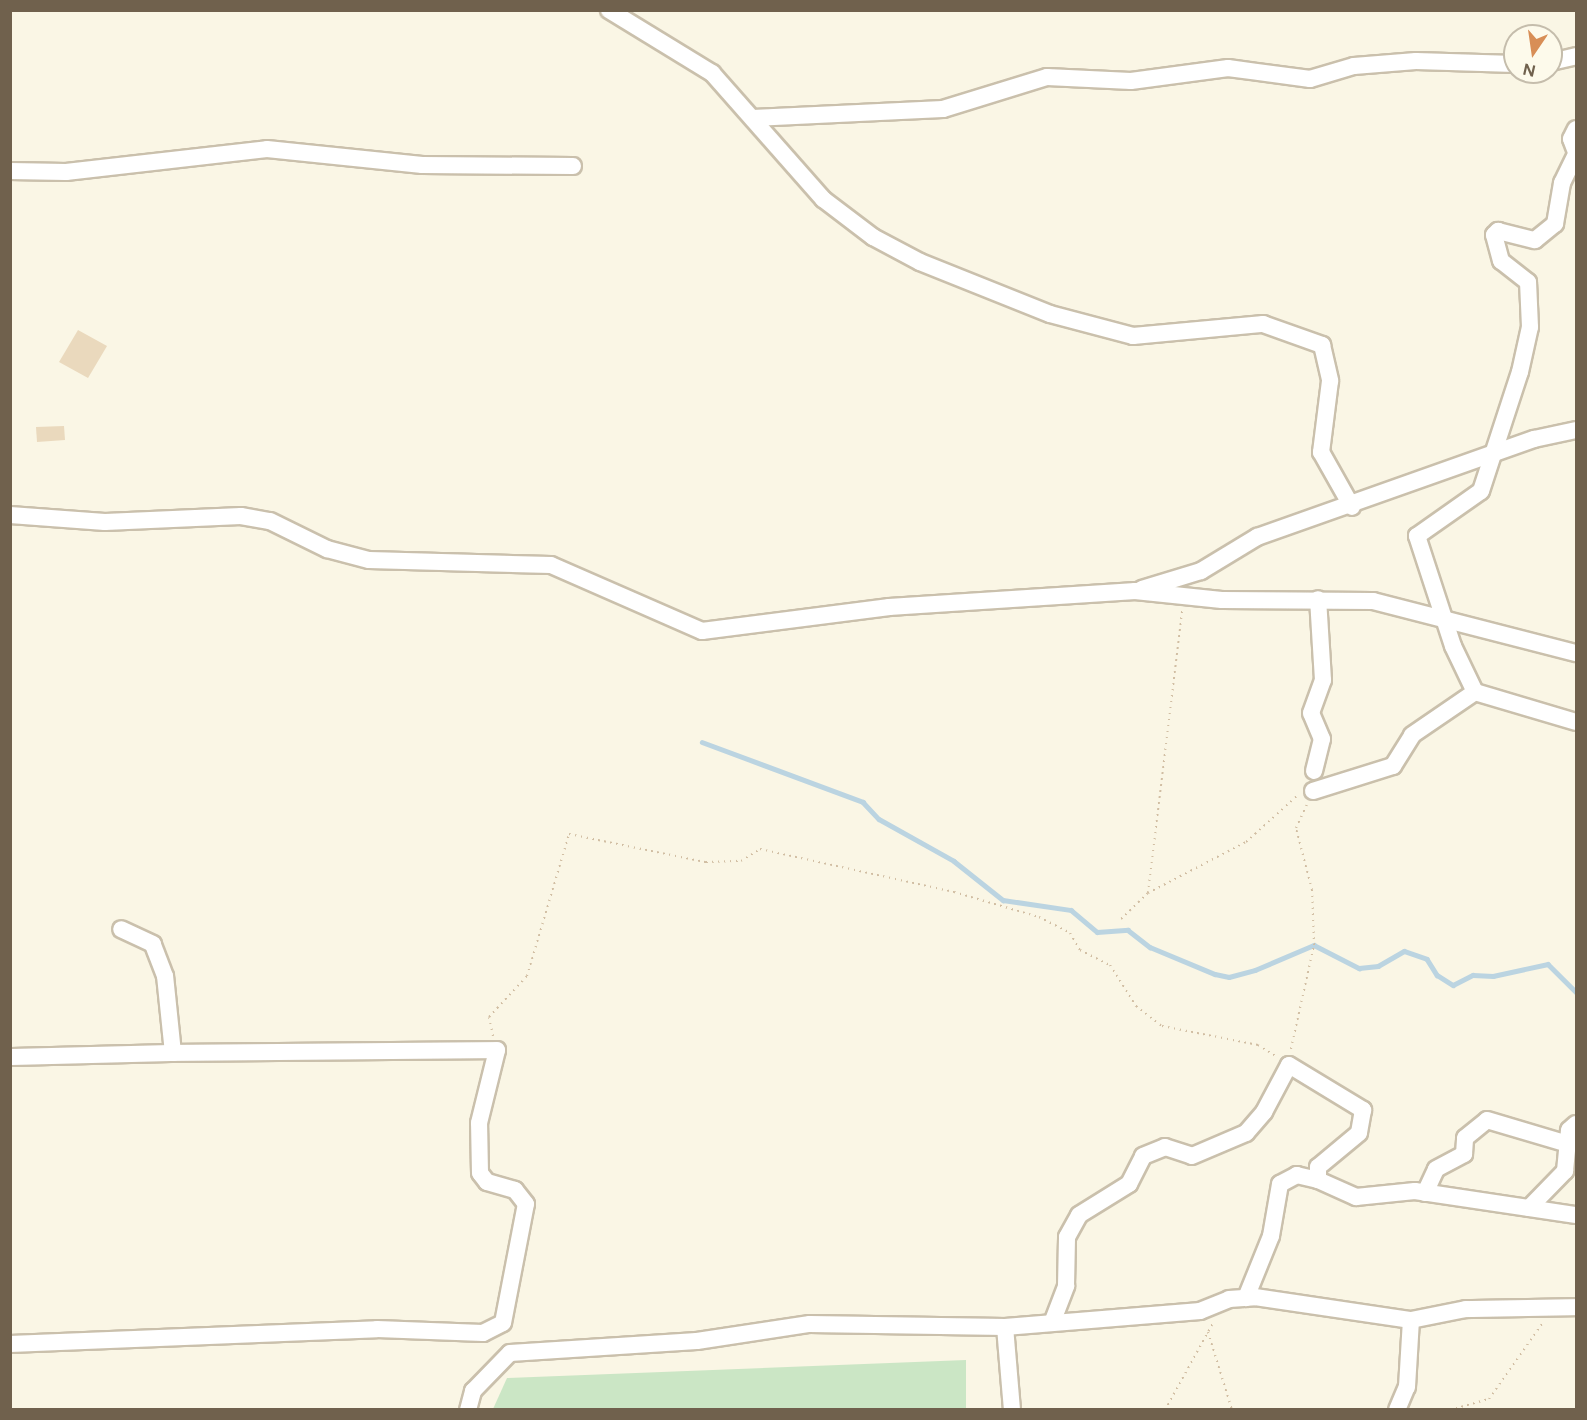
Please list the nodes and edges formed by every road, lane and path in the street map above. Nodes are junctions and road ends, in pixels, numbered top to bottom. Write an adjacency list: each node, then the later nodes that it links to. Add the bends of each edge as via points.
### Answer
1 (609, 10): 3 (street, via 712,73)
2 (1503, 64): 3 (street, via 1416,61 1354,66 1310,79 1228,68 1131,81 1047,77 943,109)
3 (753, 118): 10 (street, via 823,199 873,237 1050,314 1132,336 1263,324 1323,345 1330,381 1321,452)
4 (1576, 129): 5 (street, via 1571,139)
5 (1576, 153): 9 (street, via 1562,183 1555,224 1535,240 1498,231 1494,235 1501,261 1528,282 1530,327)
6 (573, 166): 7 (street, via 422,165 267,149 66,172)
7 (10, 171)
8 (1576, 430): 9 (street, via 1534,439)
9 (1497, 455): 10 (street); 15 (street, via 1481,491 1417,536)
10 (1352, 507): 12 (street, via 1257,537 1201,571)
11 (10, 514): 12 (street, via 105,522 241,516 270,521 327,549 369,560 551,565 702,631 889,608)
12 (1135, 591): 13 (street)
13 (1184, 597): 14 (street); 21 (path)
14 (1318, 599): 15 (street, via 1372,601); 19 (street, via 1323,680 1311,713 1322,739)
15 (1445, 620): 16 (street); 17 (street)
16 (1576, 653)
17 (1474, 692): 18 (street); 20 (street, via 1412,735 1393,766)
18 (1576, 722)
19 (1314, 771)
20 (1313, 791): 21 (path, via 1293,796 1246,842); 27 (path, via 1296,828 1312,890 1314,945)
21 (1148, 893): 22 (path)
22 (1121, 919)
23 (121, 929): 25 (street, via 153,944 165,976)
24 (497, 1050): 25 (street); 27 (path, via 489,1017 527,976 569,834 706,862 741,861 760,849 954,892 1039,917 1070,933 1080,950 1110,966 1136,1006 1162,1026 1258,1045); 41 (street, via 479,1123 480,1173 487,1182 515,1190 526,1204 509,1305)
25 (173, 1053): 26 (street)
26 (10, 1057)
27 (1289, 1065): 30 (street, via 1363,1110 1359,1133 1318,1167); 39 (street, via 1264,1112 1246,1133 1192,1156 1165,1147 1143,1156 1129,1184 1079,1215 1067,1237 1066,1286)
28 (1576, 1124): 29 (street)
29 (1568, 1144): 31 (street, via 1487,1120 1465,1138 1464,1154 1436,1169); 32 (street, via 1565,1171)
30 (1318, 1180): 31 (street, via 1356,1197); 34 (street, via 1297,1175 1280,1184 1270,1236)
31 (1425, 1193): 32 (street)
32 (1529, 1208): 33 (street)
33 (1576, 1215)
34 (1246, 1298): 35 (street); 38 (street, via 1296,1299 1315,1307)
35 (1223, 1302): 39 (street, via 1200,1311); 42 (path)
36 (1549, 1305): 37 (street); 38 (street, via 1466,1309); 50 (path, via 1540,1329 1489,1399)
37 (1576, 1307)
38 (1411, 1320): 49 (street, via 1407,1387)
39 (1052, 1323): 40 (street)
40 (1005, 1327): 44 (street, via 810,1324 697,1341); 46 (street)
41 (494, 1330): 43 (street, via 377,1329); 44 (street)
42 (1208, 1332): 47 (path); 48 (path)
43 (10, 1344)
44 (510, 1353): 45 (street, via 473,1391)
45 (468, 1410)
46 (1012, 1410)
47 (1165, 1410)
48 (1232, 1410)
49 (1397, 1410)
50 (1450, 1410)

